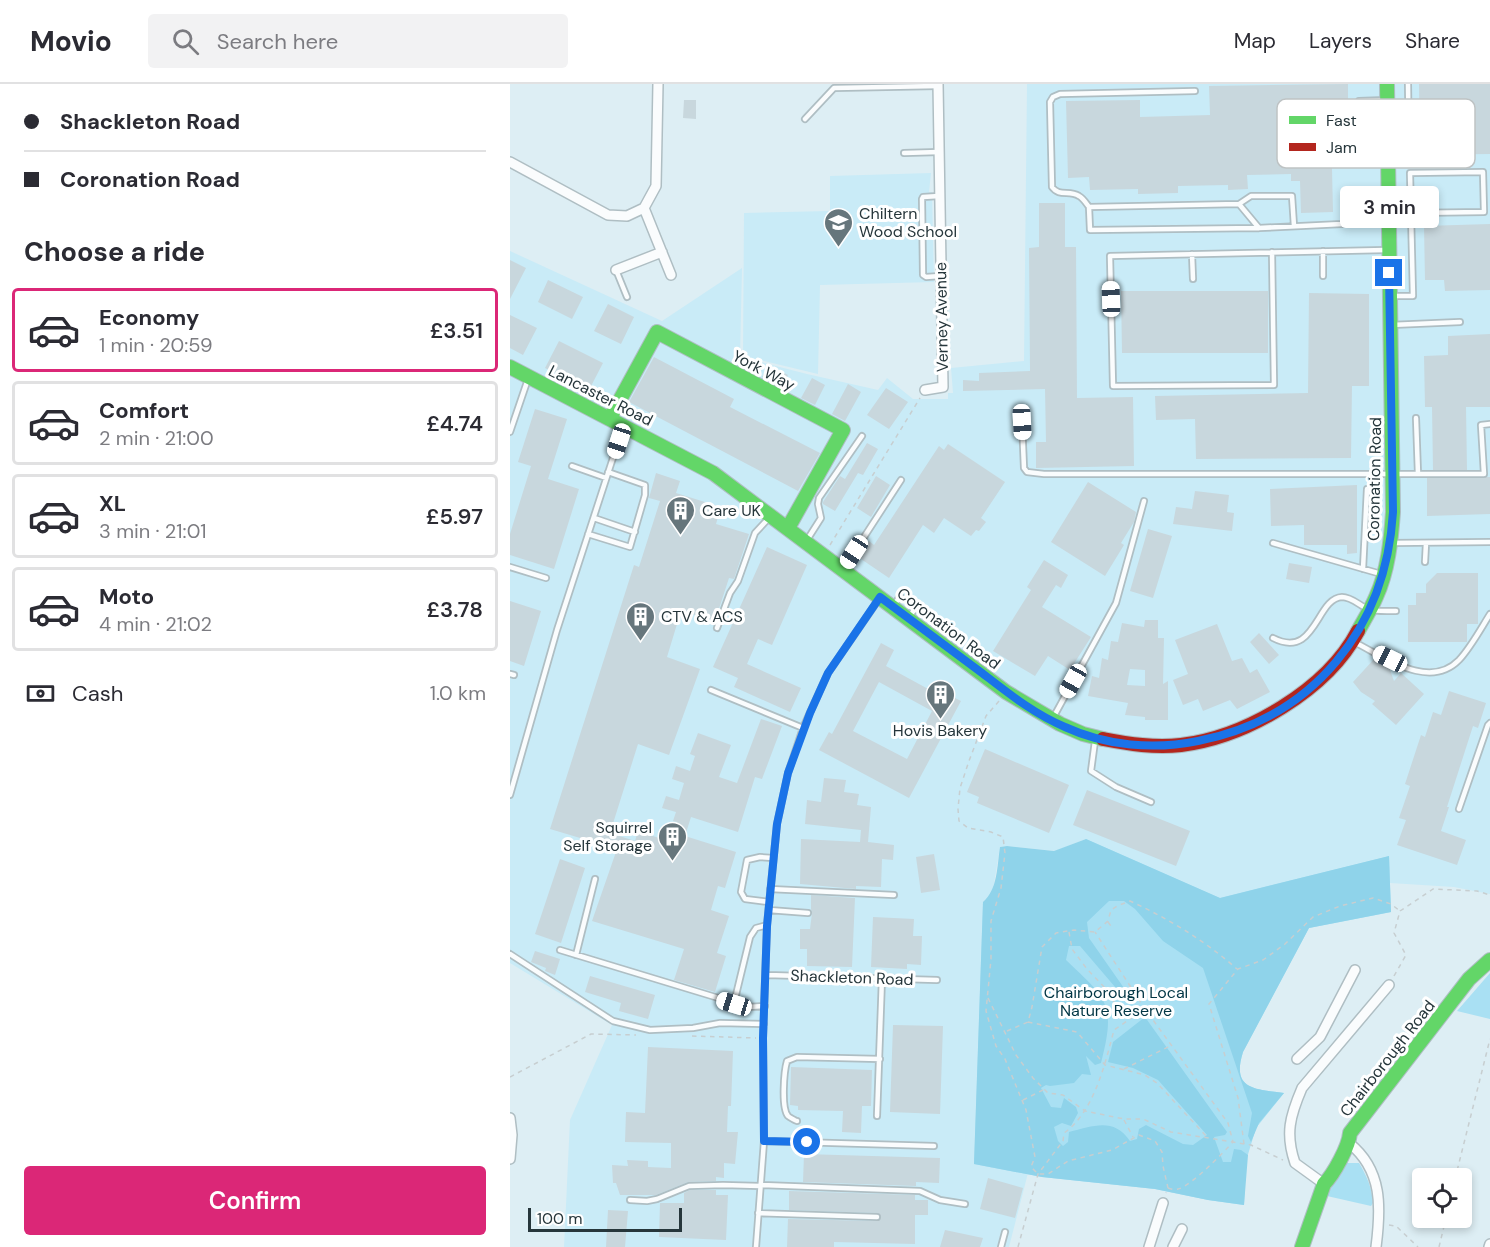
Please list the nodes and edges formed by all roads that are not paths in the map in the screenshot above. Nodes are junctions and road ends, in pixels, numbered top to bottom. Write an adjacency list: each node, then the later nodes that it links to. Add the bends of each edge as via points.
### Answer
1 (658, 84): 14 (street, via 656,186)
2 (1408, 84): 5 (lane)
3 (938, 85): 6 (lane, via 834,88); 7 (street, Verney Avenue)
4 (1195, 91): 13 (lane, via 1053,97 1052,186 1061,194 1081,196)
5 (1408, 99)
6 (805, 119)
7 (939, 152): 8 (lane); 11 (street, Verney Avenue)
8 (904, 153)
9 (510, 162): 14 (street, via 608,215 627,216)
10 (1388, 168): 15 (street, Coronation Road)
11 (939, 196): 26 (street, Verney Avenue); 26 (lane, via 921,199 923,274)
12 (1239, 204): 13 (lane); 17 (lane, via 1251,196 1292,196); 18 (lane)
13 (1089, 207): 18 (lane, via 1090,230)
14 (644, 208): 21 (street)
15 (1388, 210): 16 (lane); 17 (lane, via 1342,224); 19 (street, Coronation Road)
16 (1411, 213): 16 (lane, via 1410,173 1483,172 1484,212); 29 (lane, via 1413,296)
17 (1294, 226): 18 (lane)
18 (1259, 228)
19 (1389, 250): 20 (lane); 29 (street, Coronation Road)
20 (1323, 251): 22 (lane); 27 (lane)
21 (662, 252): 24 (street); 25 (street)
22 (1272, 252): 23 (lane); 23 (lane, via 1274,385 1113,386 1110,256)
23 (1192, 254): 28 (lane)
24 (616, 270): 30 (lane)
25 (671, 275)
26 (940, 276): 35 (street, Verney Avenue, via 943,387)
27 (1323, 276)
28 (1193, 279)
29 (1390, 296): 32 (street, Coronation Road)
30 (627, 297)
31 (1460, 322): 32 (lane)
32 (1390, 325): 45 (street, Coronation Road)
33 (510, 367): 34 (street, Lancaster Road)
34 (529, 376): 36 (street, Lancaster Road); 41 (lane)
35 (925, 390)
36 (610, 418): 40 (street, Lancaster Road); 53 (street, York Way, via 657,332 843,430)
37 (1416, 418): 46 (lane)
38 (1022, 422): 45 (lane, via 1024,468 1033,474)
39 (1490, 424): 46 (lane, via 1481,424 1484,474)
40 (624, 425): 43 (street, Lancaster Road); 47 (lane)
41 (510, 432)
42 (862, 436): 56 (lane, via 819,498 821,518)
43 (676, 452): 51 (street, Coronation Road, via 713,473)
44 (572, 466): 47 (lane)
45 (1393, 474): 46 (lane); 59 (street, Coronation Road)
46 (1418, 474)
47 (607, 475): 52 (lane); 54 (lane, via 643,483 646,489)
48 (901, 480): 64 (lane)
49 (1367, 489): 63 (lane)
50 (1144, 501): 75 (lane, via 1116,603)
51 (771, 516): 53 (street, Coronation Road); 71 (lane, via 755,533)
52 (594, 518): 54 (lane); 55 (lane)
53 (788, 528): 56 (street, Coronation Road)
54 (635, 532): 55 (lane, via 630,548)
55 (588, 534): 80 (lane)
56 (806, 542): 64 (street, Coronation Road)
57 (1490, 542): 60 (lane)
58 (1273, 543): 63 (lane)
59 (1391, 543): 60 (lane); 65 (street, Coronation Road)
60 (1426, 543): 61 (lane)
61 (1425, 562)
62 (510, 567): 66 (lane)
63 (1363, 569): 65 (lane)
64 (843, 570): 67 (street, Coronation Road)
65 (1383, 575): 68 (street, Coronation Road)
66 (546, 578)
67 (880, 597): 75 (street, Coronation Road, via 896,601 1006,692); 77 (lane, via 828,673)
68 (1369, 610): 69 (lane); 72 (lane, via 1342,597 1332,601 1299,640 1290,644); 73 (street, Coronation Road)
69 (1396, 611)
70 (1490, 614): 73 (lane, via 1459,660 1441,672 1409,669)
71 (717, 628)
72 (1273, 638)
73 (1351, 640): 78 (street, Coronation Road, via 1315,684 1288,705 1225,736 1161,746)
74 (711, 690): 77 (lane)
75 (1051, 720): 78 (street, Coronation Road)
76 (1490, 723): 83 (lane)
77 (803, 728): 84 (lane, via 788,773)
78 (1095, 738): 82 (lane, via 1090,771)
79 (510, 773): 80 (lane)
80 (516, 774): 81 (lane)
81 (510, 795)
82 (1151, 802)
83 (1459, 809)
84 (773, 858): 86 (lane); 88 (lane, via 747,860 741,892 745,899)
85 (595, 879): 94 (lane)
86 (770, 889): 87 (lane); 88 (lane)
87 (894, 895)
88 (769, 902): 89 (lane)
89 (769, 910): 90 (lane); 91 (lane)
90 (808, 913)
91 (768, 925): 97 (lane); 101 (lane, via 756,927 750,937)
92 (560, 950): 94 (lane)
93 (510, 954): 103 (lane, via 613,1021 650,1030 693,1029 720,1023)
94 (576, 955): 101 (lane)
95 (1490, 960): 112 (street, Chairborough Road, via 1469,979 1388,1081 1350,1133)
96 (1355, 970): 104 (street)
97 (767, 975): 98 (lane, Shackleton Road); 102 (lane)
98 (882, 978): 99 (lane, Shackleton Road); 106 (lane)
99 (938, 980)
100 (1389, 985): 105 (street)
101 (734, 1004): 102 (lane)
102 (765, 1006): 103 (lane)
103 (764, 1024): 111 (lane)
104 (1320, 1037): 105 (street); 107 (street)
105 (1337, 1049): 115 (street, via 1302,1088 1289,1124 1295,1163)
106 (880, 1059): 108 (lane); 110 (lane, via 803,1057 787,1061 784,1106)
107 (1297, 1059)
108 (878, 1116)
109 (510, 1118): 114 (street)
110 (797, 1121)
111 (764, 1141): 113 (lane); 116 (lane)
112 (1349, 1143): 115 (street, Chairborough Road); 129 (street, via 1367,1160 1378,1190)
113 (934, 1146)
114 (510, 1159)
115 (1324, 1184): 128 (street, Chairborough Road)
116 (760, 1186): 117 (lane, via 689,1186 657,1199); 119 (lane, via 920,1191 940,1200); 120 (lane)
117 (630, 1200)
118 (1163, 1203): 126 (street)
119 (965, 1204)
120 (758, 1213): 121 (lane); 124 (lane)
121 (877, 1217)
122 (1182, 1229): 127 (street)
123 (1005, 1232): 125 (lane)
124 (756, 1247)
125 (1001, 1247)
126 (1149, 1247)
127 (1173, 1247)
128 (1302, 1247)
129 (1376, 1247)

